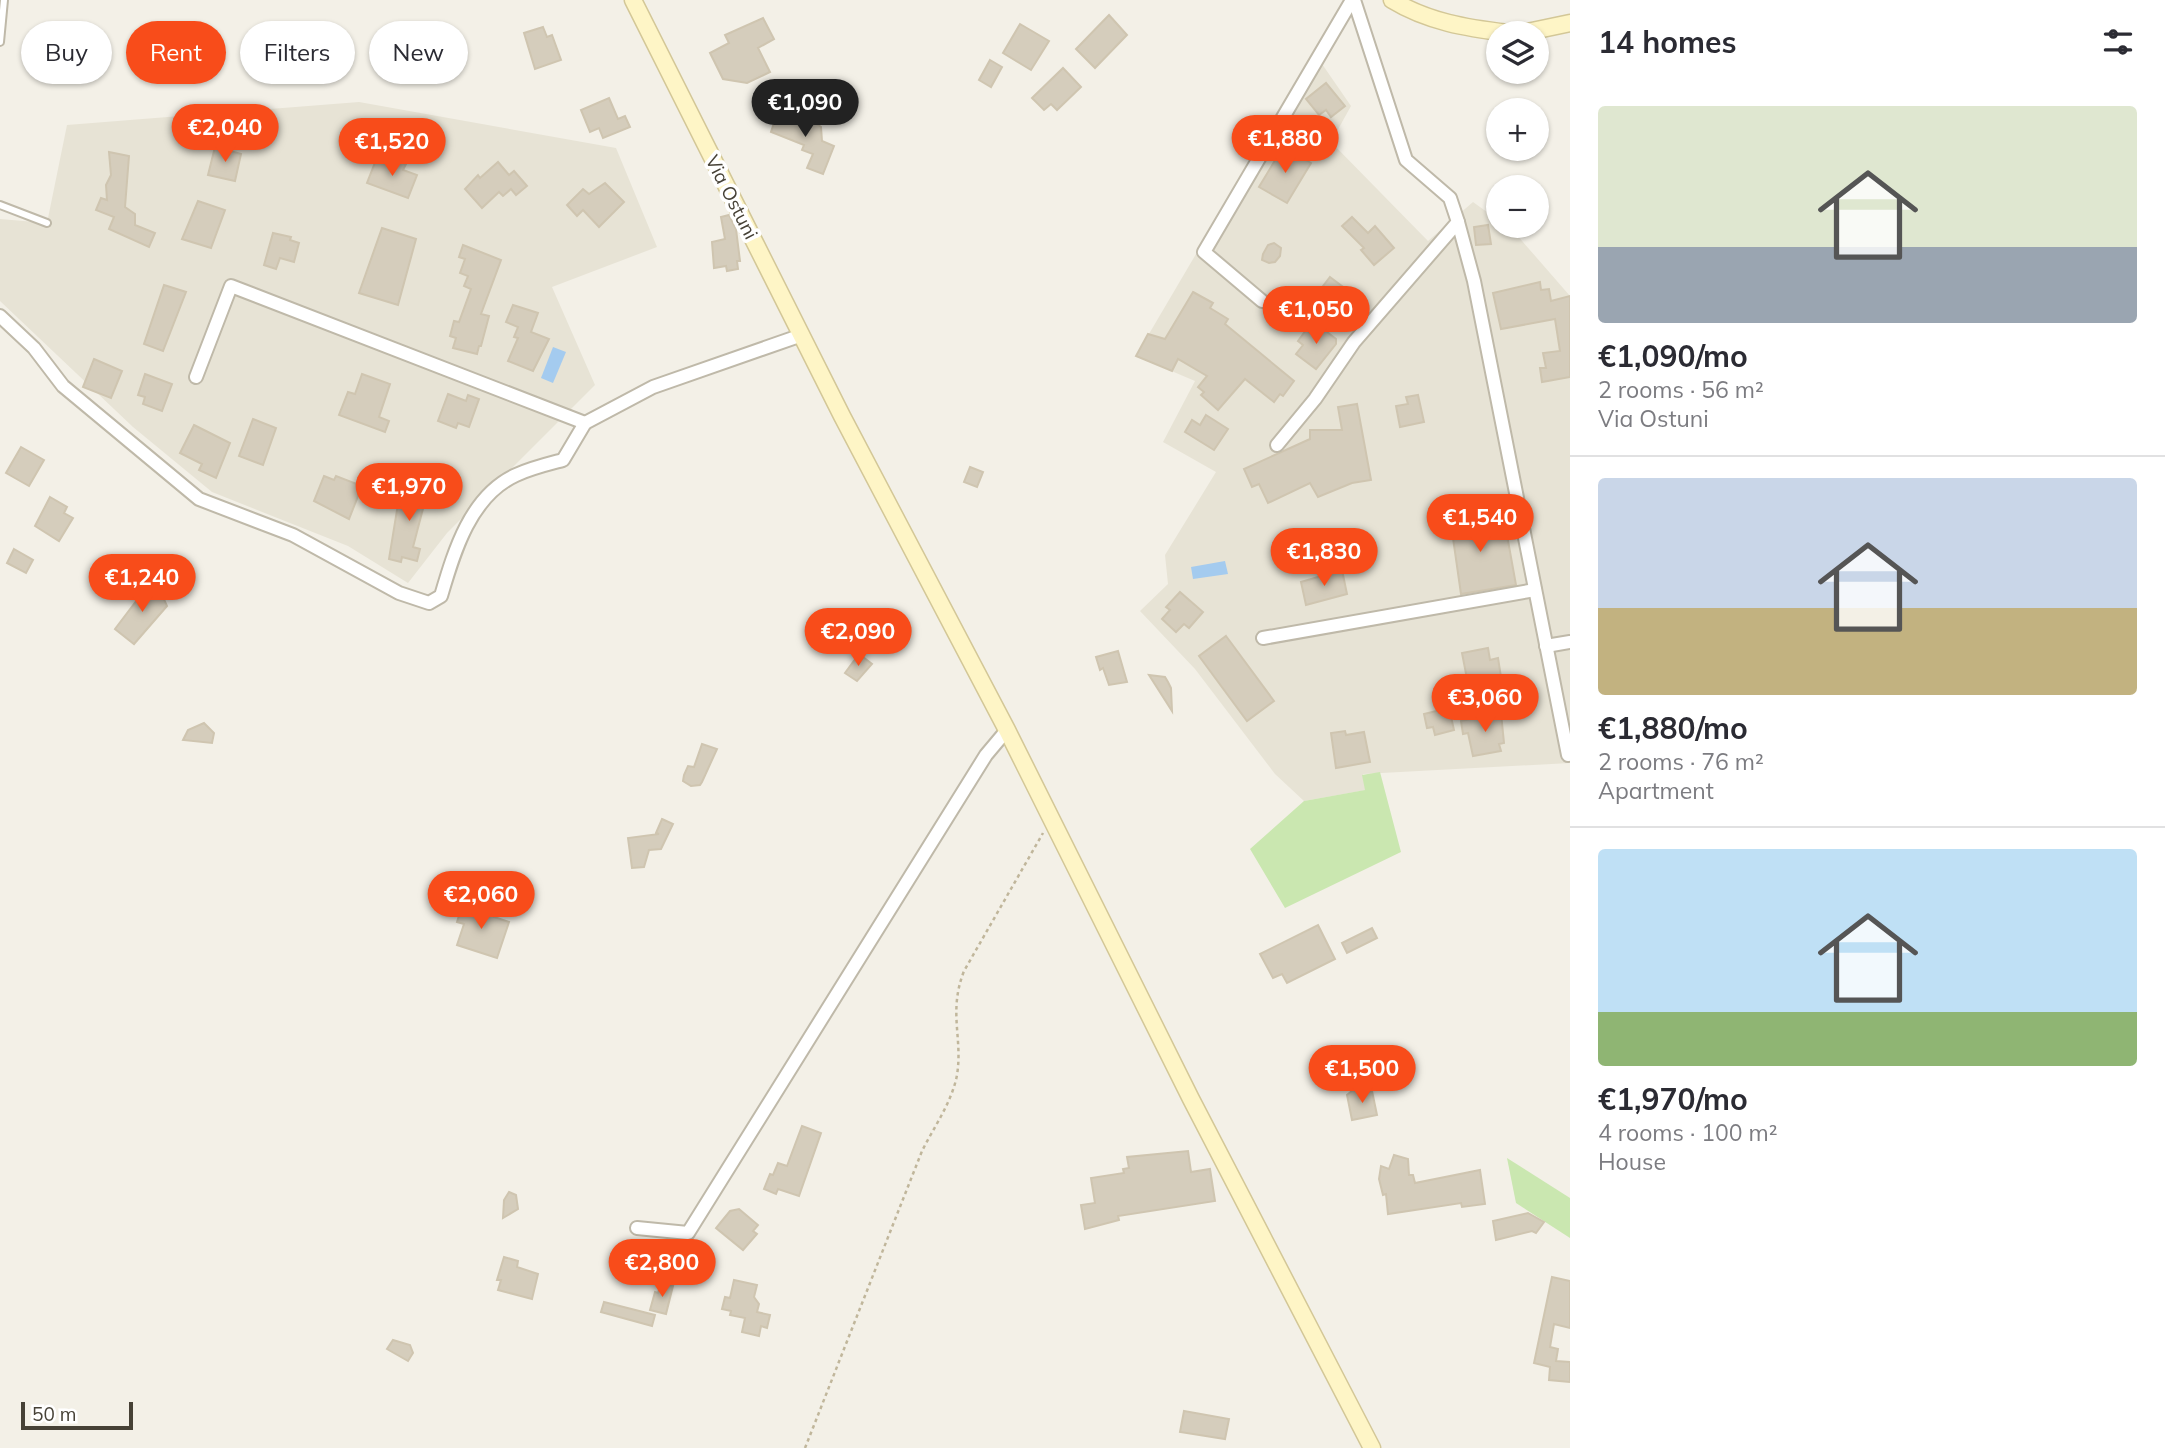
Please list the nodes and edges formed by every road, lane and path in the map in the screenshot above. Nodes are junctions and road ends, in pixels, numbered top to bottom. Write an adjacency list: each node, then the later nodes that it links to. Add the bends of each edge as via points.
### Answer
1 (4, 0): 8 (lane)
2 (633, 0): 14 (main road, Via Ostuni)
3 (1353, 0): 10 (street, via 1406,160 1450,198); 12 (street, via 1205,253)
4 (1392, 0): 7 (main road, via 1414,13)
5 (1570, 23): 6 (main road)
6 (1549, 27)
7 (1486, 30)
8 (0, 42)
9 (0, 205): 11 (lane)
10 (1458, 222): 17 (street, via 1354,342); 18 (street, via 1474,281)
11 (47, 223)
12 (1262, 301)
13 (0, 316): 16 (street, via 34,348 63,386 199,499 293,534 399,593 429,603 440,596 470,518 494,490 516,475 563,460)
14 (802, 335): 16 (street, via 653,387); 22 (main road, Via Ostuni)
15 (196, 377): 16 (street, via 231,286)
16 (585, 423)
17 (1277, 445)
18 (1535, 590): 19 (street); 21 (street)
19 (1263, 638)
20 (1570, 642): 21 (street)
21 (1546, 646): 23 (street)
22 (1007, 730): 24 (main road, Via Ostuni); 25 (street, via 986,755 688,1233)
23 (1568, 755)
24 (1052, 823): 26 (path, via 1036,841 956,991 957,1074); 27 (main road, Via Ostuni)
25 (637, 1228)
26 (805, 1448)
27 (1372, 1448)

